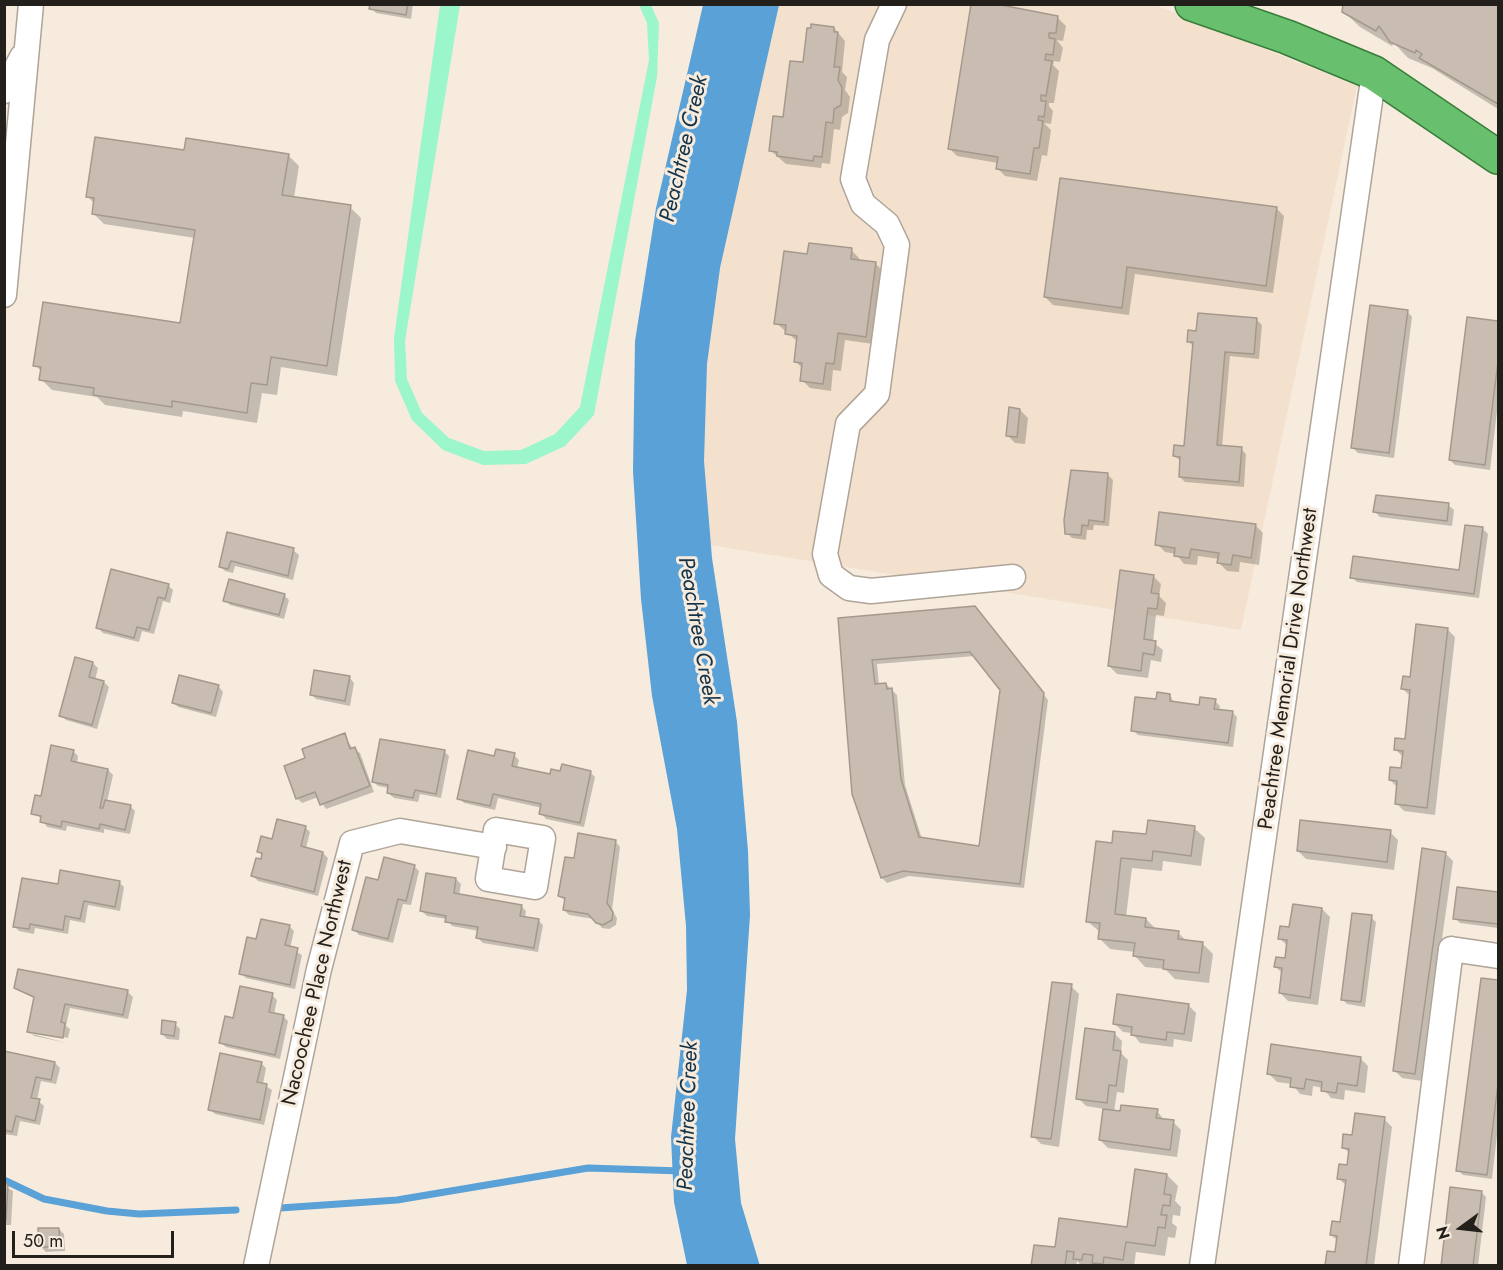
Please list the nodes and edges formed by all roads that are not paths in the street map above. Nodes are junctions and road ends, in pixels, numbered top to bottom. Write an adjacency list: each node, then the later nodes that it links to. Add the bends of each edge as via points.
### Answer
1 (894, 4): 9 (street, via 877,40 853,179 863,204 887,224 897,245 877,394 848,424 825,554 831,575 849,588 871,591)
2 (1192, 4): 5 (highway, via 1287,37)
3 (32, 7): 4 (street)
4 (28, 44): 6 (street); 8 (street)
5 (1374, 74): 7 (highway); 13 (street, Peachtree Memorial Drive Northwest)
6 (4, 91)
7 (1498, 157)
8 (4, 295)
9 (1013, 576)
10 (494, 847): 12 (street, Nacoochee Place Northwest, via 400,831 352,843 314,992)
11 (1498, 956): 14 (street, via 1451,949)
12 (256, 1266)
13 (1203, 1266)
14 (1411, 1266)

